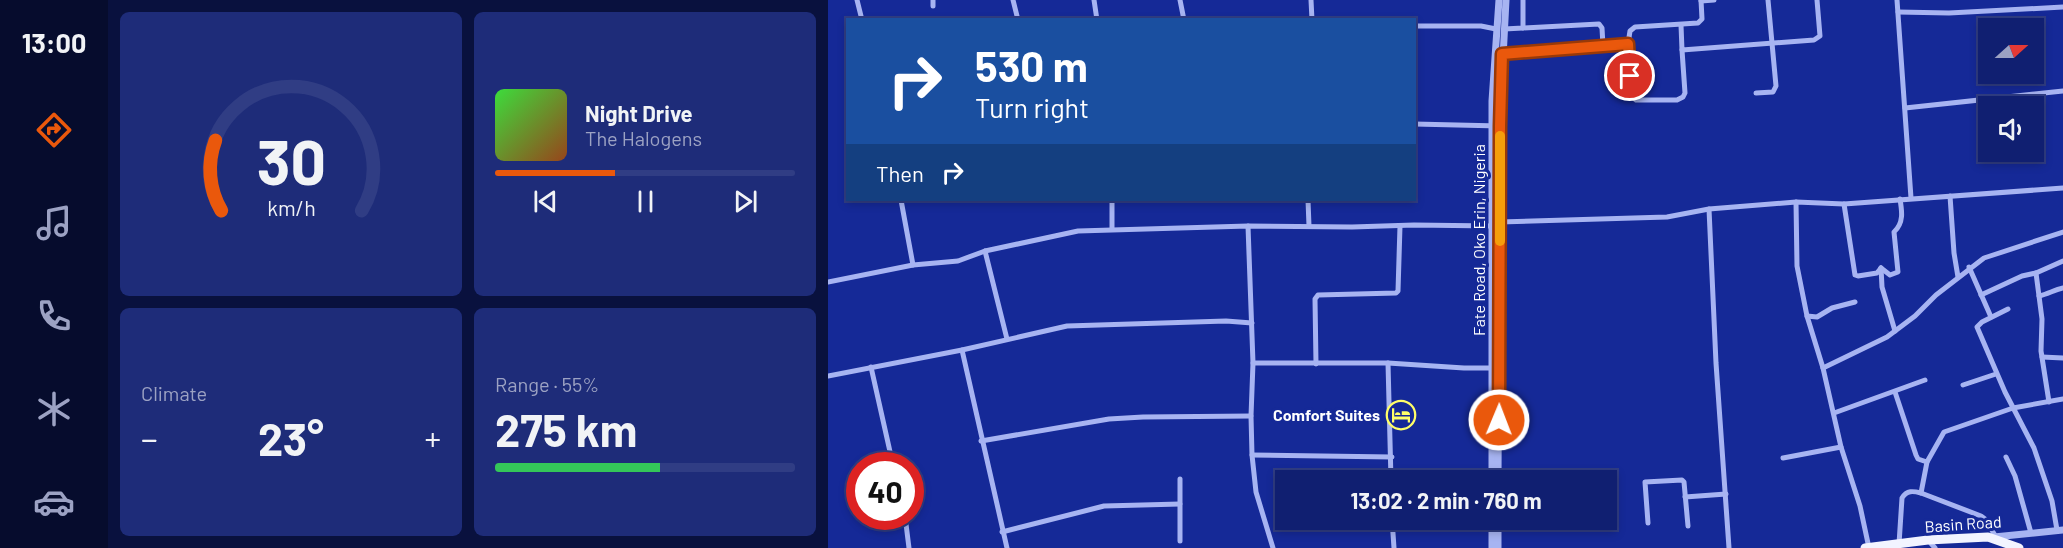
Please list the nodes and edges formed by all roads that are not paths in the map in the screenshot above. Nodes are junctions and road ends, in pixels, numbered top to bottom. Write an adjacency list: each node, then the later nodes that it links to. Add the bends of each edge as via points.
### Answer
1 (858, 0): 16 (street)
2 (1013, 0): 17 (street)
3 (1094, 0): 18 (street)
4 (1180, 0): 19 (street)
5 (1311, 0): 20 (street)
6 (1499, 0): 24 (street, Fate Road, Oko Erin, Nigeria)
7 (1506, 0): 24 (street, Fate Road, Oko Erin, Nigeria)
8 (1523, 0): 23 (street)
9 (1714, 0): 13 (street)
10 (1768, 0): 25 (street)
11 (1816, 0): 25 (street, via 1819,39)
12 (1897, 0): 15 (street)
13 (1701, 1): 21 (street, via 1700,21)
14 (2063, 7): 15 (street)
15 (1898, 12): 32 (street)
16 (862, 18)
17 (1017, 18)
18 (1097, 18)
19 (1184, 18)
20 (1312, 18)
21 (1681, 25): 26 (street, via 1635,27 1630,31); 28 (street)
22 (1416, 26): 24 (street)
23 (1523, 28): 24 (street); 27 (street, via 1599,24)
24 (1500, 29): 29 (street, Fate Road, Oko Erin, Nigeria); 34 (street, Fate Road, Oko Erin, Nigeria)
25 (1772, 43): 28 (street); 31 (street, via 1775,90)
26 (1628, 44): 27 (street); 28 (street, via 1631,96 1636,100 1683,97)
27 (1602, 46): 29 (street)
28 (1682, 50)
29 (1502, 54): 34 (street, Fate Road, Oko Erin, Nigeria)
30 (2063, 91): 32 (street)
31 (1756, 93)
32 (1905, 108): 37 (street)
33 (1416, 124): 34 (street)
34 (1496, 126): 45 (street, Fate Road, Oko Erin, Nigeria)
35 (2063, 188): 36 (street)
36 (1950, 196): 37 (street); 57 (street)
37 (1911, 198): 38 (street)
38 (1900, 199): 43 (street); 55 (street, via 1900,226 1894,232 1898,272 1890,275)
39 (901, 201): 53 (street)
40 (1112, 201): 49 (street)
41 (1308, 201): 47 (street)
42 (1796, 202): 43 (street); 44 (street); 64 (street, via 1797,266)
43 (1844, 204): 55 (street, via 1855,275 1877,273)
44 (1708, 209): 45 (street, via 1667,217); 101 (street)
45 (1496, 224): 48 (street); 76 (street, Fate Road, Oko Erin, Nigeria); 98 (street, Fate Road, Oko Erin, Nigeria)
46 (1248, 226): 47 (street); 49 (street); 66 (street)
47 (1309, 226): 48 (street)
48 (1400, 226): 74 (street, via 1396,293 1318,295 1314,299)
49 (1112, 229): 51 (street, via 1078,231)
50 (2063, 232): 54 (street, via 1984,258)
51 (985, 251): 53 (street, via 958,261); 68 (street)
52 (2063, 261): 56 (street)
53 (913, 265): 58 (street)
54 (1969, 267): 57 (street); 60 (street)
55 (1881, 268): 67 (street)
56 (2036, 273): 60 (street); 61 (street)
57 (1958, 276): 67 (street)
58 (828, 282)
59 (2063, 288): 61 (street)
60 (1981, 295): 65 (street)
61 (2039, 296): 70 (street)
62 (1855, 302): 64 (street, via 1817,317)
63 (2008, 309): 65 (street)
64 (1807, 316): 77 (street)
65 (1991, 317): 78 (street, via 1977,327)
66 (1251, 323): 68 (street, via 1088,324); 72 (street)
67 (1895, 331): 77 (street)
68 (1007, 339): 69 (street)
69 (962, 350): 75 (street); 88 (street)
70 (2042, 357): 71 (street); 84 (street)
71 (2063, 358)
72 (1253, 363): 74 (street); 87 (street)
73 (1388, 363): 74 (street); 76 (street); 92 (street)
74 (1316, 364)
75 (871, 367): 79 (street); 90 (street)
76 (1494, 368): 97 (street, Fate Road, Oko Erin, Nigeria)
77 (1823, 368): 86 (street)
78 (1996, 374): 81 (street); 85 (street)
79 (828, 376)
80 (1925, 380): 82 (street)
81 (1963, 385)
82 (1895, 392): 86 (street); 95 (street, via 1916,455)
83 (2063, 399): 84 (street)
84 (2049, 402): 85 (street)
85 (2013, 408): 95 (street, via 1944,432); 110 (street, via 2034,448)
86 (1834, 413): 89 (street)
87 (1251, 417): 88 (street, via 1109,419); 91 (street)
88 (981, 441): 111 (street)
89 (1841, 447): 94 (street); 125 (street, via 1860,506)
90 (890, 452)
91 (1252, 455): 92 (street); 120 (street, via 1256,492)
92 (1392, 457): 96 (street)
93 (2006, 457): 112 (street)
94 (1783, 458)
95 (1927, 462): 100 (street)
96 (1391, 470)
97 (1492, 470)
98 (1498, 470)
99 (1180, 479): 103 (street)
100 (1922, 493): 113 (street, via 1981,516); 116 (street, via 1912,491 1902,498)
101 (1726, 494): 102 (street); 124 (street)
102 (1685, 497): 104 (street, via 1682,480 1645,482); 105 (street)
103 (1180, 504): 111 (street, via 1104,506); 114 (street)
104 (1648, 523)
105 (1688, 526)
106 (907, 530): 118 (street)
107 (1393, 530): 121 (street)
108 (1493, 530): 122 (street)
109 (1495, 530): 123 (street)
110 (2060, 530): 112 (street, Basin Road)
111 (1002, 532): 119 (street)
112 (2031, 533): 113 (street, Basin Road)
113 (1992, 537): 115 (main road, Basin Road); 117 (main road)
114 (1180, 541)
115 (1931, 544): 116 (main road, Basin Road)
116 (1894, 546): 125 (main road, Basin Road)
117 (2014, 547)
118 (909, 548)
119 (1007, 548)
120 (1273, 548)
121 (1394, 548)
122 (1491, 548)
123 (1498, 548)
124 (1730, 548)
125 (1867, 548)

